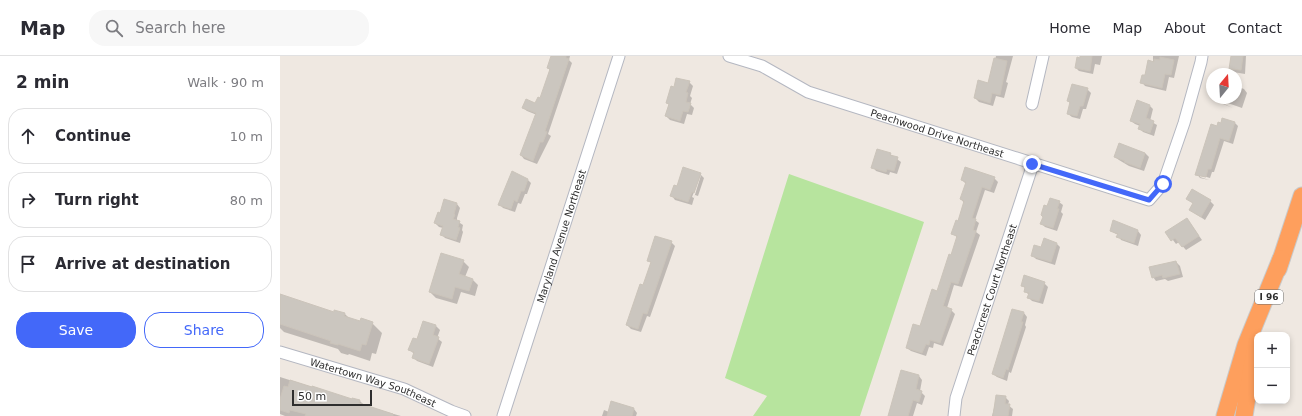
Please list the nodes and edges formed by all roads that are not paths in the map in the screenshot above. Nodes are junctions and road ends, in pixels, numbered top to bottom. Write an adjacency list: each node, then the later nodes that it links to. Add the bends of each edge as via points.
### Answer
1 (619, 56): 13 (street, Maryland Avenue Northeast)
2 (729, 56): 6 (street, Peachwood Drive Northeast, via 762,66 808,92)
3 (1043, 56): 5 (street)
4 (1202, 56): 6 (street, Peachwood Drive Northeast, via 1184,123 1163,184 1149,200)
5 (1032, 104)
6 (1032, 164): 14 (street, Peachcrest Court Northeast, via 956,398)
7 (1302, 196): 8 (highway, I 96)
8 (1281, 259): 9 (highway, I 96); 15 (highway, via 1246,345)
9 (1260, 332)
10 (280, 352): 12 (street, Watertown Way Southeast, via 404,389)
11 (1254, 358): 16 (highway)
12 (465, 416)
13 (503, 416)
14 (954, 416)
15 (1225, 416)
16 (1244, 416)

